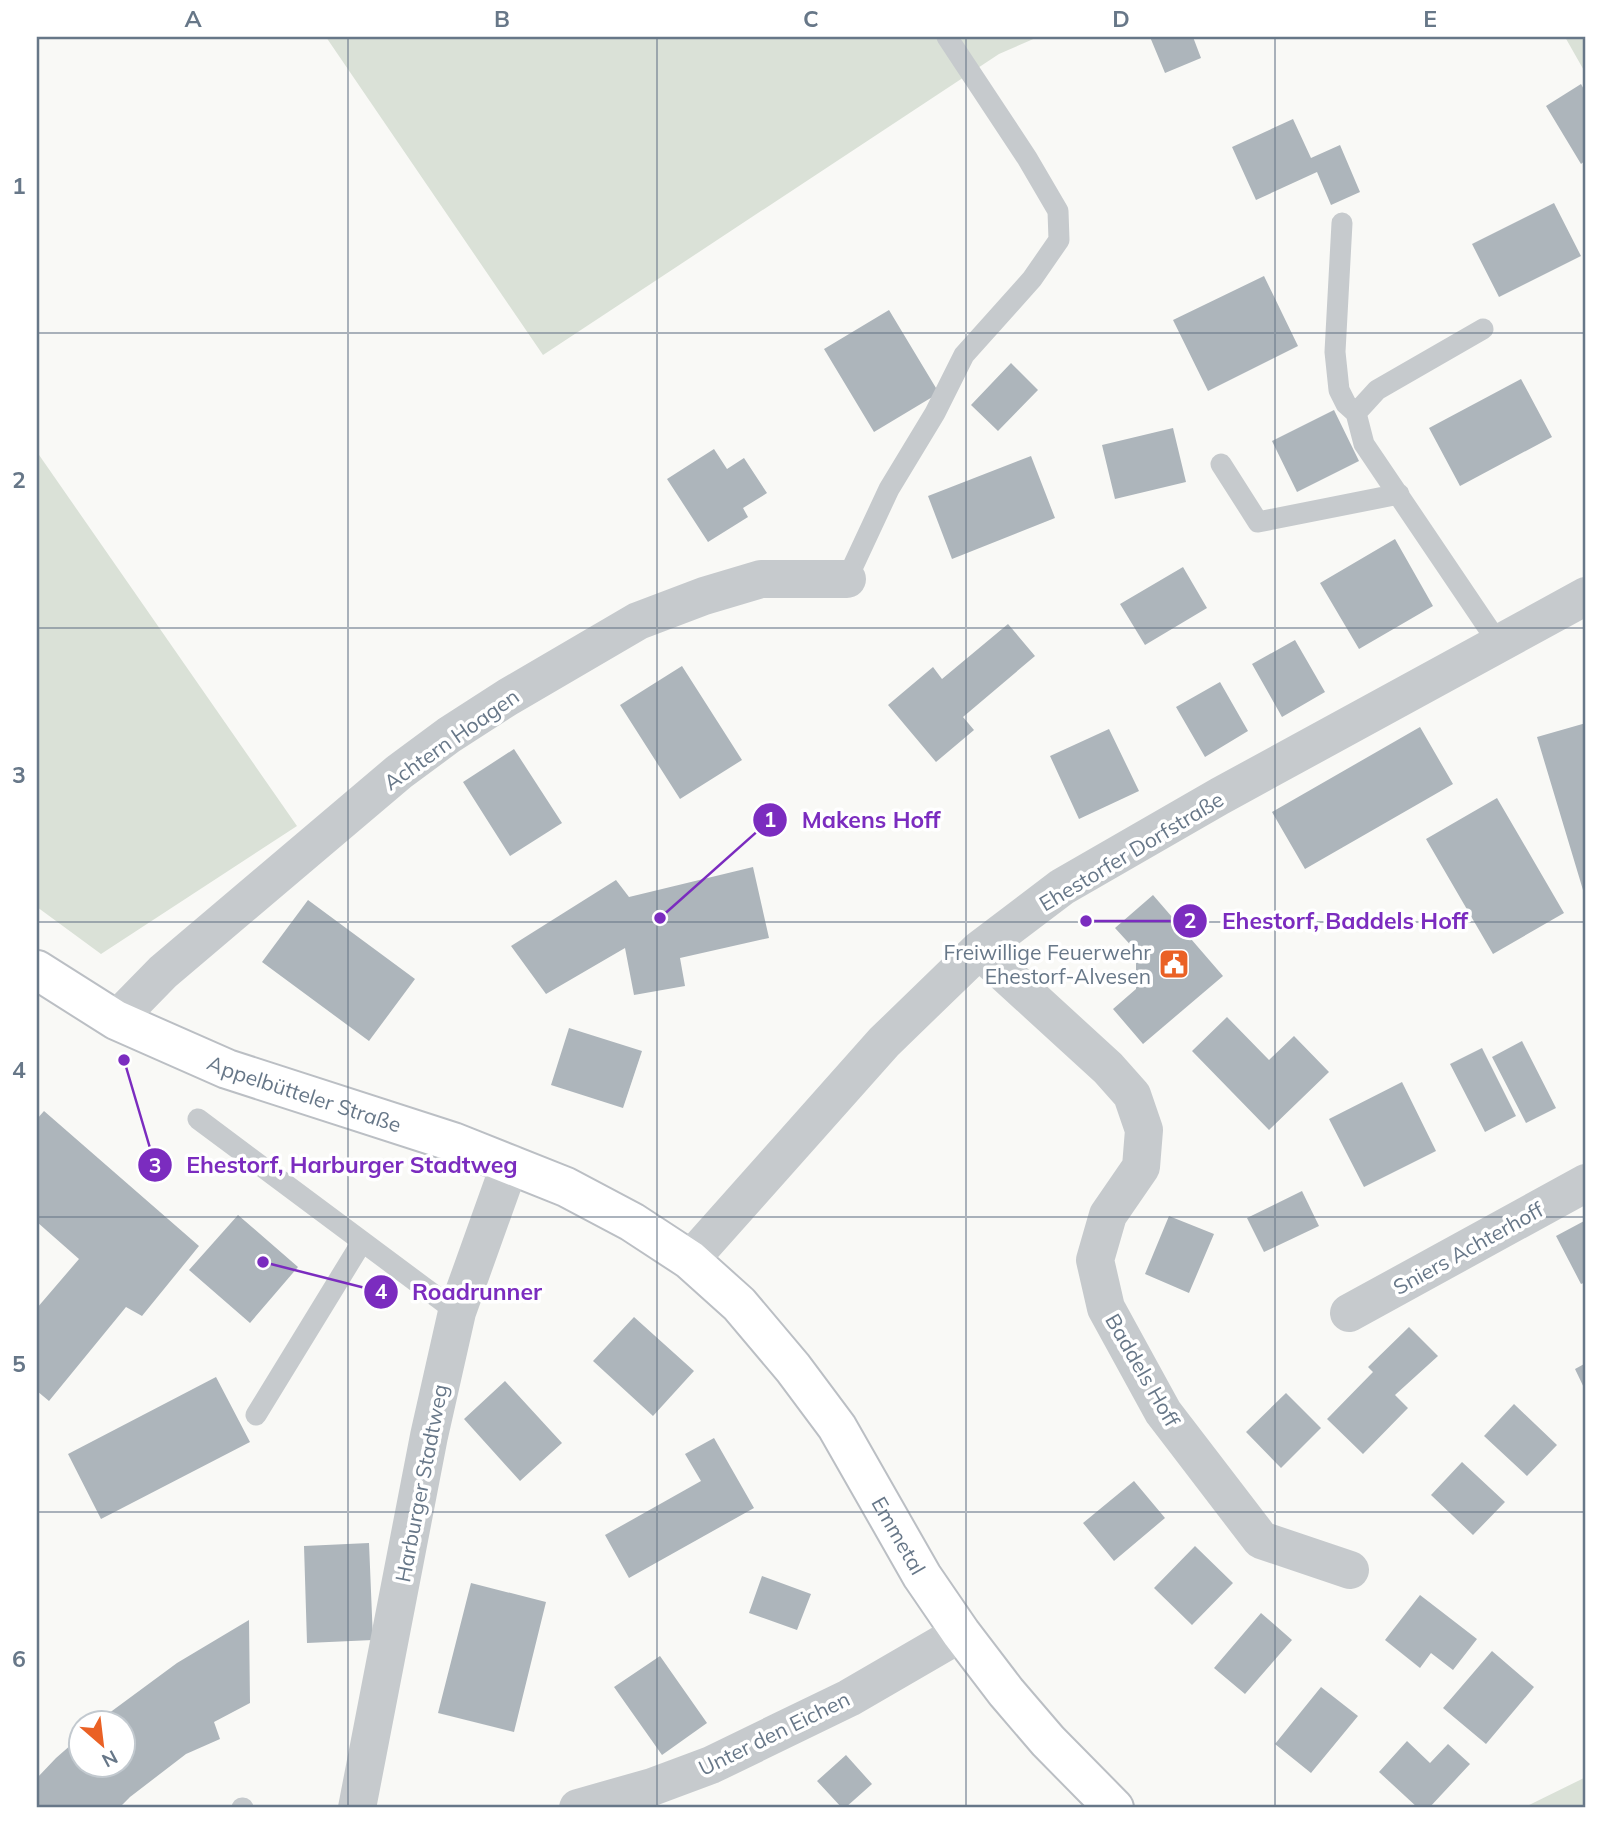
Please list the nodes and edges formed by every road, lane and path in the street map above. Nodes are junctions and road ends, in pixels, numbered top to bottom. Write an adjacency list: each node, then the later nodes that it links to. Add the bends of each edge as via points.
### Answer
1 (947, 37): 7 (lane, via 1058,211 1059,240 1032,279 964,355 889,489)
2 (1342, 223): 4 (lane, via 1335,352 1339,390)
3 (1483, 329): 4 (lane, via 1377,390)
4 (1356, 412): 6 (lane, via 1364,444)
5 (1221, 464): 6 (lane, via 1258,522)
6 (1399, 494): 9 (lane)
7 (847, 579): 12 (street, Achtern Hoagen, via 761,579 704,596 638,621 508,697 399,772 163,972)
8 (1586, 596): 9 (street, Ehestorfer Dorfstraße)
9 (1499, 644): 10 (street, Ehestorfer Dorfstraße, via 1062,887)
10 (979, 950): 17 (street, Ehestorfer Dorfstraße, via 884,1042); 21 (street, Baddels Hoff, via 1132,1095 1144,1130 1141,1167 1108,1215 1096,1260 1106,1308 1163,1412 1261,1540)
11 (37, 971): 12 (main road, Appelbütteler Straße)
12 (116, 1020): 14 (main road, Appelbütteler Straße, via 227,1069)
13 (198, 1119): 16 (lane)
14 (510, 1164): 17 (main road, Appelbütteler Straße, via 632,1222); 18 (street, Harburger Stadtweg)
15 (1586, 1184): 19 (street, Sniers Achterhoff)
16 (362, 1242): 18 (lane); 20 (lane)
17 (690, 1260): 22 (main road, Emmetal, via 739,1304 837,1427 922,1576)
18 (457, 1312): 23 (street, Harburger Stadtweg)
19 (1349, 1313)
20 (256, 1415)
21 (1350, 1570)
22 (961, 1633): 24 (street, Unter den Eichen, via 849,1698 711,1765); 25 (main road, Emmetal, via 1048,1741)
23 (357, 1808)
24 (578, 1808)
25 (1114, 1808)

